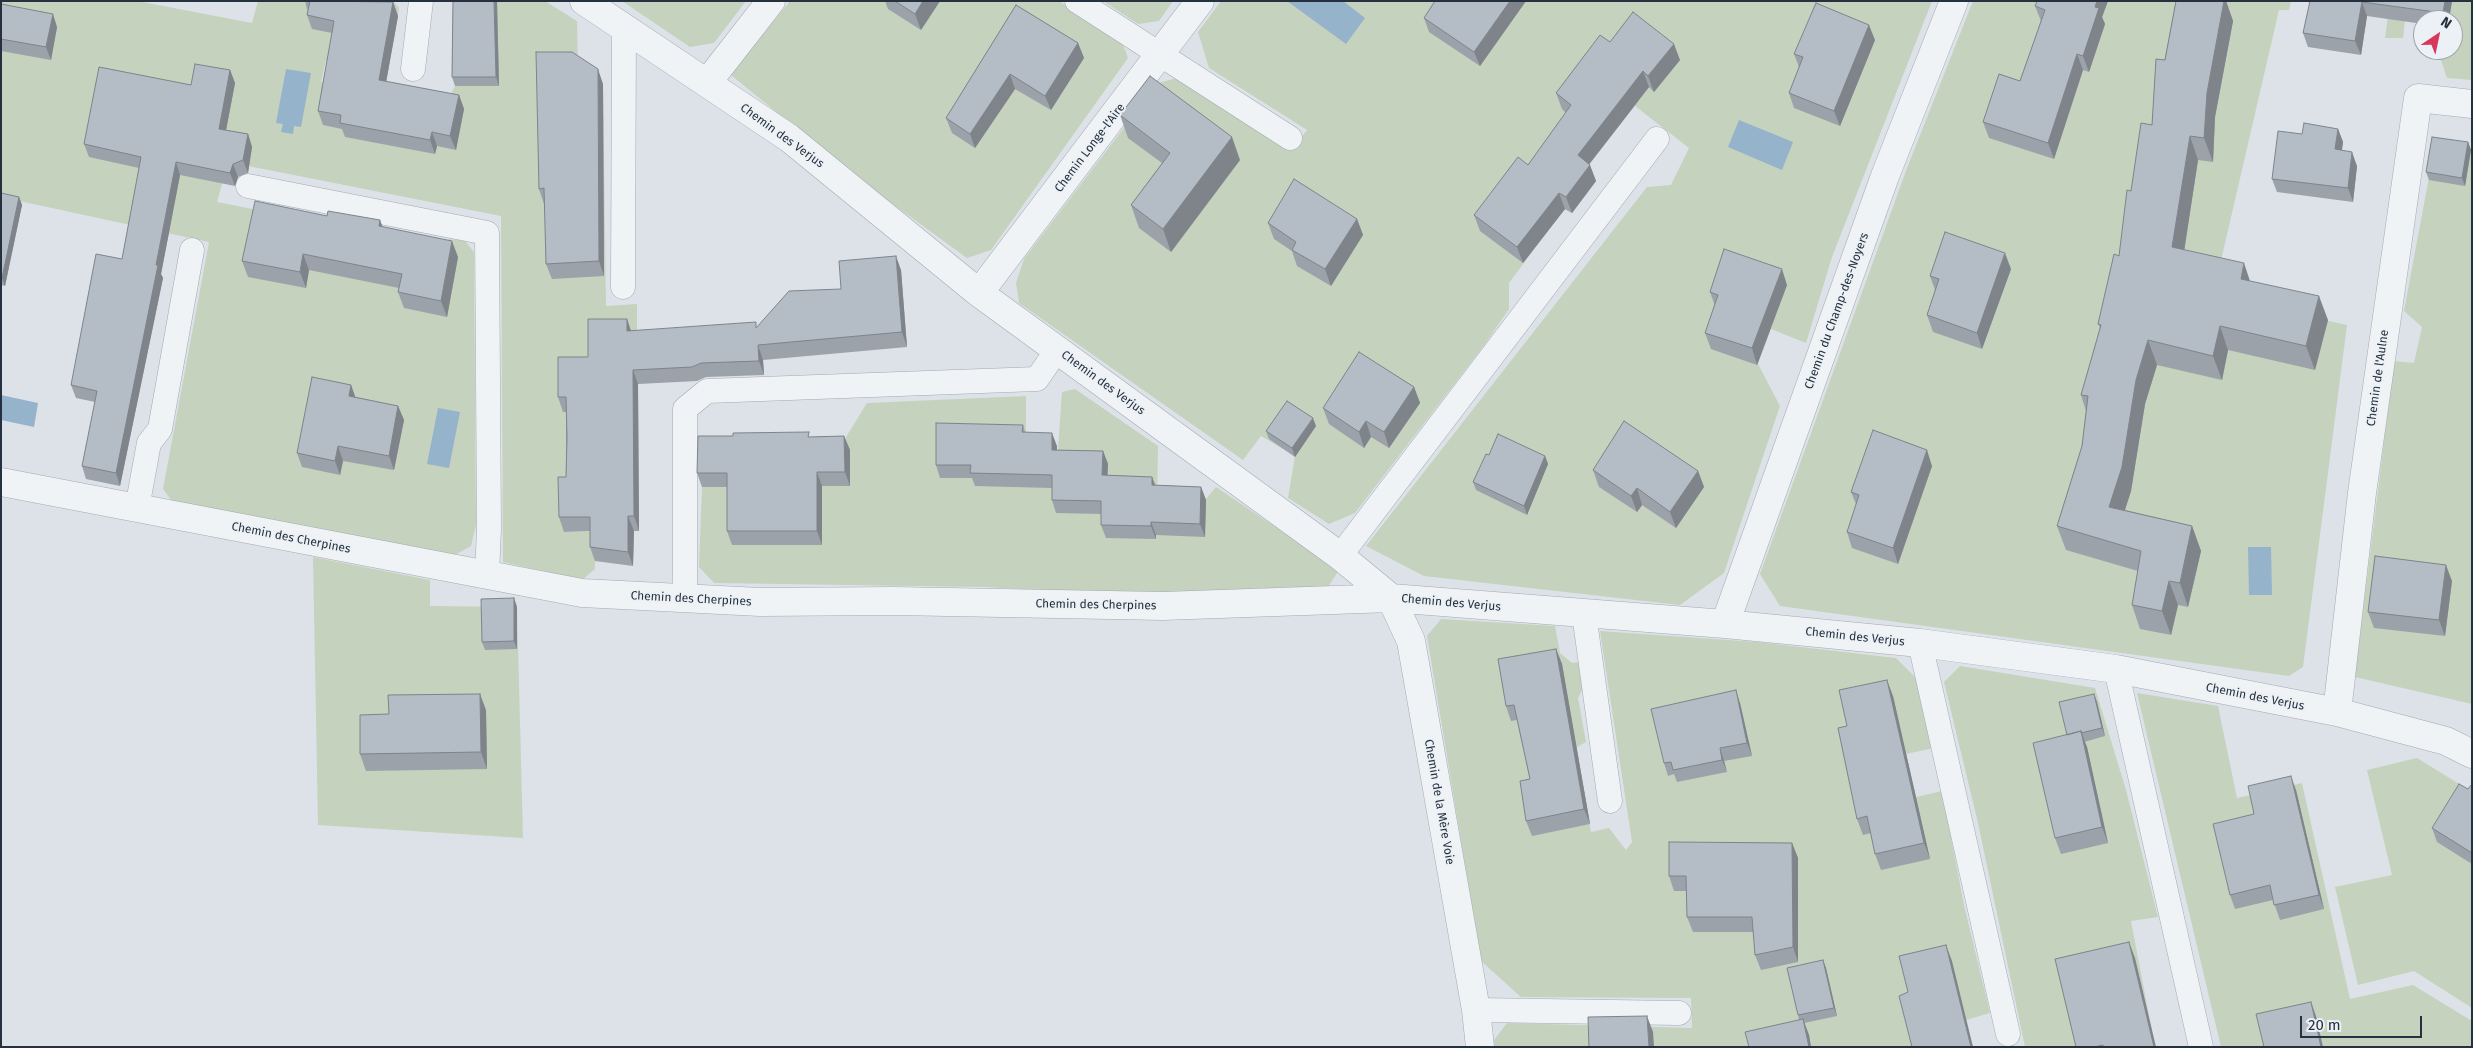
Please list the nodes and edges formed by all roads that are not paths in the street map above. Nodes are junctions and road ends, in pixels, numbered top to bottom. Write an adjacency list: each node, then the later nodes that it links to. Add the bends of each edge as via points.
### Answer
1 (421, 1): 9 (lane)
2 (584, 1): 7 (street, Chemin des Verjus)
3 (771, 1): 10 (street)
4 (1078, 1): 8 (lane)
5 (1200, 1): 8 (street, Chemin Longe-l'Aire)
6 (1954, 1): 26 (street, Chemin du Champ-des-Noyers, via 1885,176)
7 (624, 27): 10 (street, Chemin des Verjus); 16 (lane)
8 (1161, 54): 12 (lane); 17 (street, Chemin Longe-l'Aire)
9 (413, 70)
10 (707, 83): 17 (street, Chemin des Verjus, via 789,138)
11 (2472, 104): 29 (street, Chemin de l'Aulne, via 2418,98 2362,493)
12 (1290, 138)
13 (1657, 138): 21 (lane)
14 (248, 186): 22 (lane, via 487,233 490,529)
15 (192, 250): 20 (lane, via 160,429 149,443)
16 (623, 288)
17 (979, 293): 18 (street, Chemin des Verjus)
18 (1057, 350): 21 (street, Chemin des Verjus); 24 (lane, via 1036,379 707,391 685,409)
19 (1, 482): 20 (street, Chemin des Cherpines)
20 (137, 508): 22 (street, Chemin des Cherpines)
21 (1340, 556): 23 (street, Chemin des Verjus)
22 (487, 575): 24 (street, Chemin des Cherpines, via 582,593)
23 (1391, 598): 24 (street, Chemin des Cherpines, via 1163,606); 25 (street, Chemin des Verjus); 32 (street, Chemin de la Mère Voie, via 1411,641)
24 (685, 599)
25 (1584, 614): 26 (street, Chemin des Verjus); 31 (lane)
26 (1725, 624): 27 (street, Chemin des Verjus)
27 (1920, 643): 28 (street, Chemin des Verjus); 34 (lane)
28 (2116, 670): 29 (street, Chemin des Verjus); 36 (lane)
29 (2337, 712): 30 (street, Chemin des Verjus, via 2446,742)
30 (2472, 754)
31 (1610, 801)
32 (1476, 1010): 33 (lane); 35 (street, Chemin de la Mère Voie)
33 (1679, 1013)
34 (2008, 1034)
35 (1480, 1047)
36 (2201, 1047)

